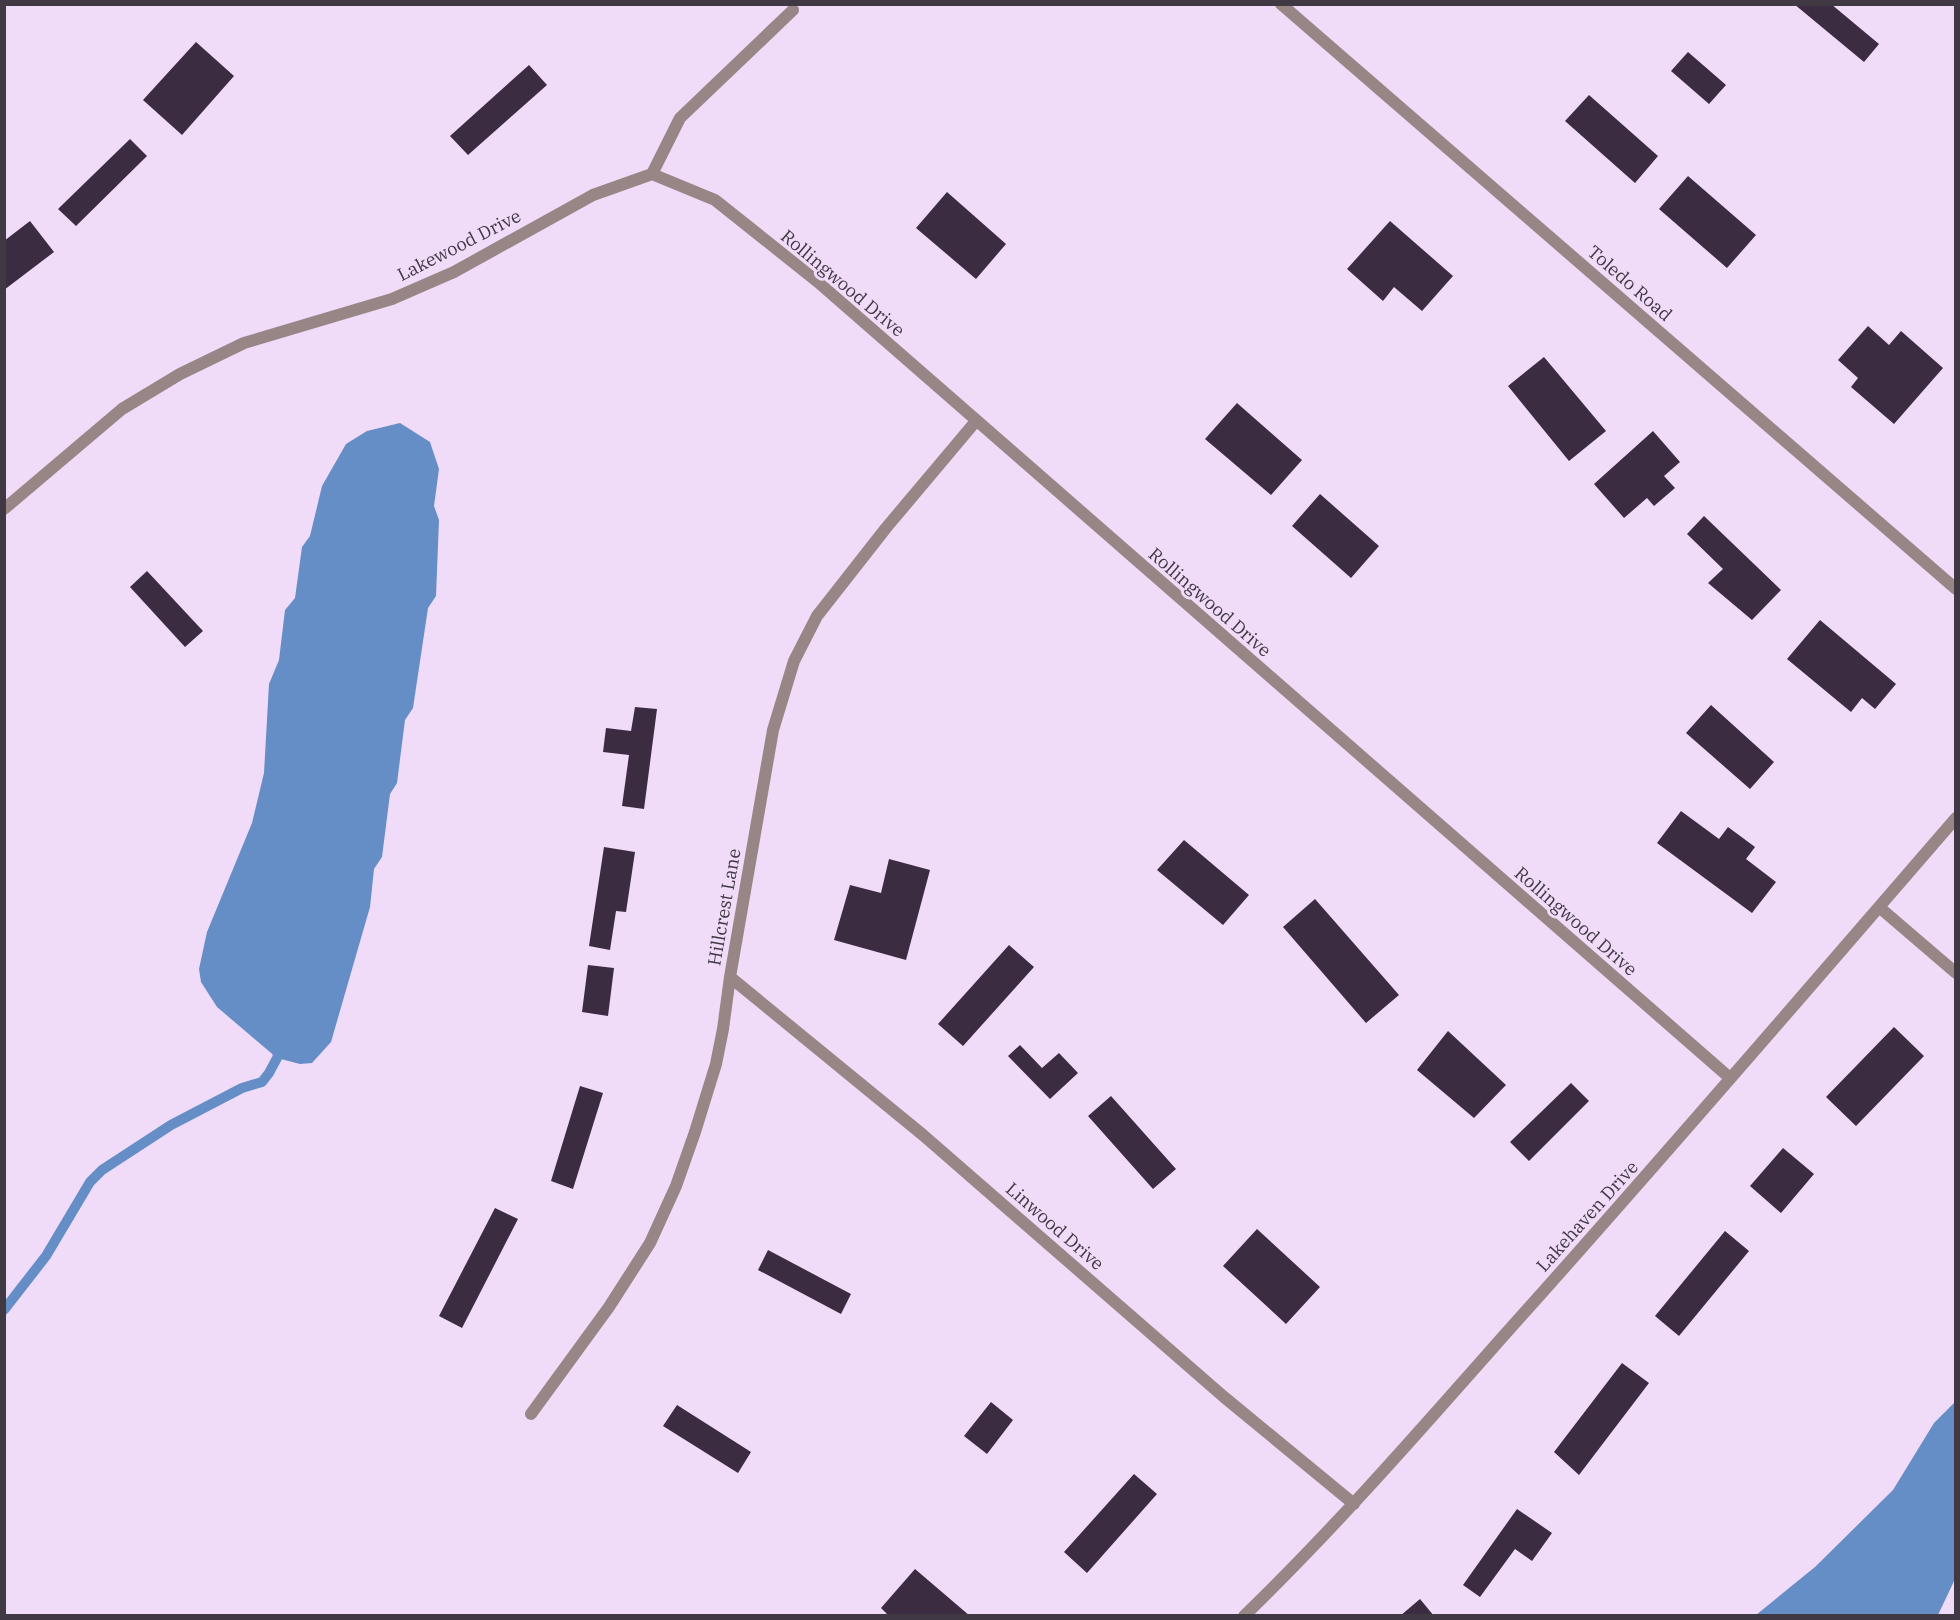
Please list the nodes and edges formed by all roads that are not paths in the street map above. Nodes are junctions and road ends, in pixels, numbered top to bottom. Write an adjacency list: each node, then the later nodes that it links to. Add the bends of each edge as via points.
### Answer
1 (1281, 4): 6 (street, Toledo Road)
2 (793, 10): 3 (street, via 680,118)
3 (652, 174): 4 (street, Rollingwood Drive, via 715,200 818,282); 5 (street, Lakewood Drive, via 593,195 454,272 402,294 244,343 180,374 122,409)
4 (976, 421): 10 (street, Hillcrest Lane, via 817,616 794,661 773,730); 11 (street, Rollingwood Drive)
5 (4, 509)
6 (1956, 589)
7 (1956, 818): 8 (street, Lakehaven Drive)
8 (1879, 907): 9 (street); 11 (street, Lakehaven Drive)
9 (1956, 973)
10 (730, 977): 12 (street, Hillcrest Lane, via 716,1064 668,1205 650,1244 609,1307); 13 (street, Linwood Drive, via 923,1135 1224,1397)
11 (1730, 1078): 13 (street, Lakehaven Drive, via 1647,1177)
12 (531, 1414)
13 (1354, 1504): 14 (street, Lakehaven Drive)
14 (1245, 1616)

